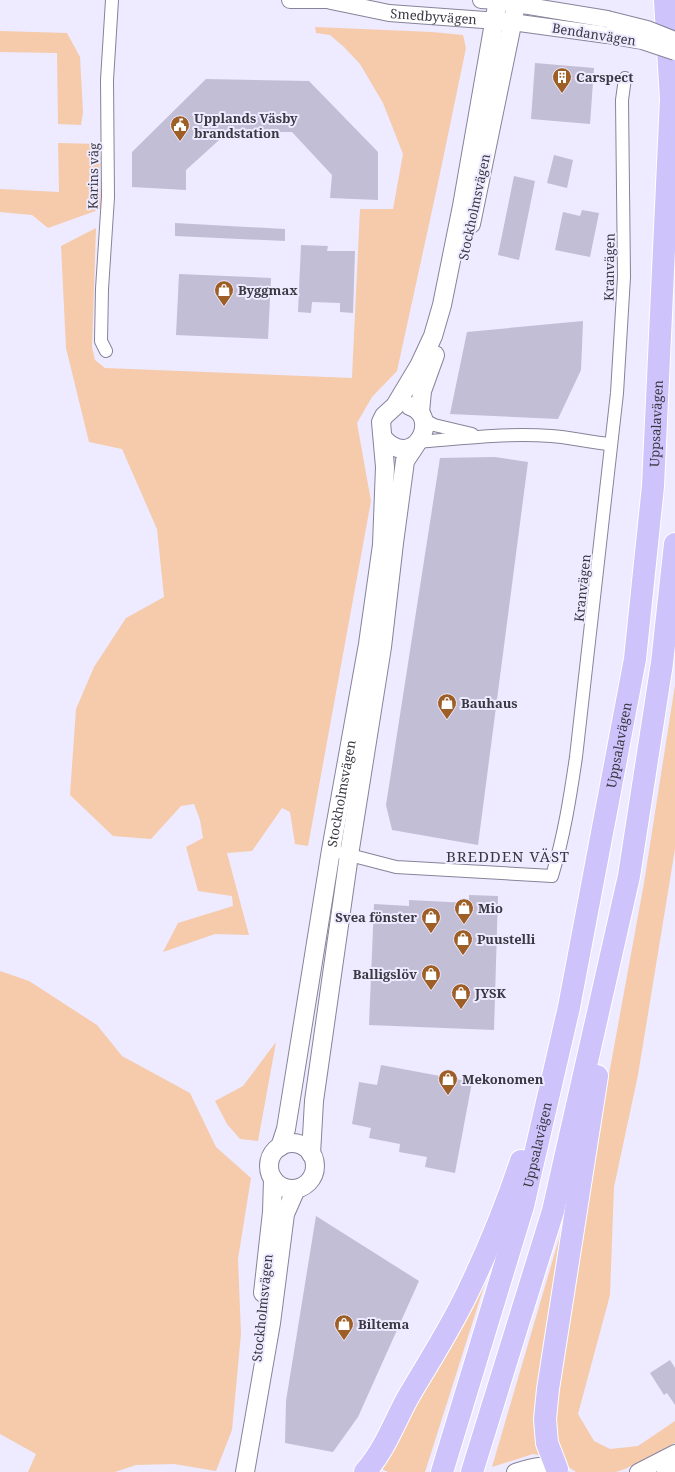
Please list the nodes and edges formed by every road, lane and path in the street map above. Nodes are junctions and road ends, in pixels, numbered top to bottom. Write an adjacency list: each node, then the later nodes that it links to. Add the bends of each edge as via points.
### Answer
1 (112, 0): 12 (street, Karins väg, via 107,80 108,197 101,334)
2 (290, 0): 3 (street, Smedbyvägen)
3 (338, 0): 7 (street, Smedbyvägen, via 389,13)
4 (492, 0): 6 (street); 7 (main road, Stockholmsvägen)
5 (665, 0): 20 (highway, Uppsalavägen, via 671,99 653,486 635,658)
6 (515, 9): 7 (street, Smedbyvägen); 8 (street, Bendanvägen); 14 (main road, Stockholmsvägen, via 464,256 452,303 422,391)
7 (494, 21): 13 (main road, Stockholmsvägen, via 442,305 433,336 420,366)
8 (607, 27): 9 (street, Bendanvägen, bridge, via 647,29); 10 (street, Bendanvägen, bridge)
9 (675, 40)
10 (675, 52)
11 (625, 78): 18 (street, Kranvägen, via 622,100 624,277 618,393)
12 (106, 351)
13 (395, 406): 14 (main road, via 414,407); 16 (main road, Stockholmsvägen, via 381,422)
14 (421, 416): 15 (street, via 434,425); 17 (main road, Stockholmsvägen, via 424,428)
15 (483, 436): 17 (street); 18 (street, via 551,436)
16 (383, 438): 17 (main road, via 396,448 403,449); 21 (main road, Stockholmsvägen, via 386,467 382,545 368,644)
17 (417, 444): 22 (main road, Stockholmsvägen, via 405,461 382,647)
18 (611, 444): 22 (street, Kranvägen, via 570,806 552,876 396,867)
19 (675, 544): 23 (highway, via 662,663)
20 (606, 810): 30 (highway, Uppsalavägen, via 570,1007 523,1206); 35 (highway, via 522,1156 508,1199 471,1286 384,1446)
21 (331, 850): 22 (street, Kranvägen); 24 (main road, Stockholmsvägen, via 286,1129)
22 (349, 855): 25 (main road, Stockholmsvägen, via 314,1101)
23 (629, 876): 31 (highway, via 553,1211); 33 (highway, via 548,1389 545,1419 547,1443)
24 (280, 1146): 25 (main road, via 298,1144); 26 (main road, Stockholmsvägen, via 270,1161)
25 (311, 1154): 27 (main road, Stockholmsvägen, via 315,1164 313,1175 306,1184)
26 (273, 1179): 27 (main road, via 282,1187); 28 (main road, Stockholmsvägen)
27 (296, 1189): 28 (main road, Stockholmsvägen, via 285,1214 271,1323)
28 (249, 1443): 34 (main road, Stockholmsvägen)
29 (675, 1453): 37 (street)
30 (444, 1466)
31 (474, 1466)
32 (675, 1467): 38 (street)
33 (559, 1470): 36 (street, via 548,1466 536,1466)
34 (245, 1472)
35 (365, 1472)
36 (515, 1472)
37 (638, 1472)
38 (666, 1472)

